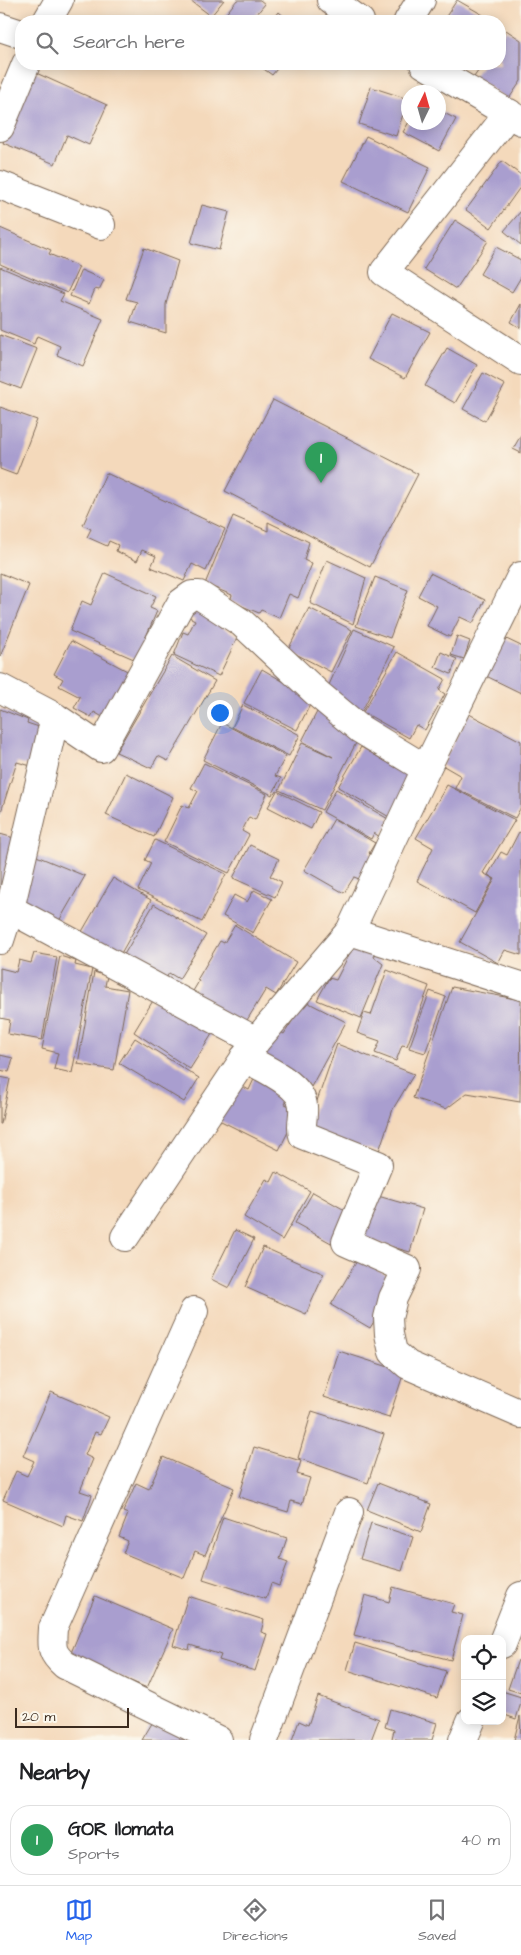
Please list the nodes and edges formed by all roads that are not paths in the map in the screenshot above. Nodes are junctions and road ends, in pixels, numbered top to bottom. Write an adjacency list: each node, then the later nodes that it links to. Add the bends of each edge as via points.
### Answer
1 (59, 0): 4 (street)
2 (331, 0): 5 (street)
3 (421, 0): 6 (street)
4 (50, 15)
5 (352, 15)
6 (412, 15)
7 (0, 27): 8 (street)
8 (15, 32)
9 (24, 70): 12 (street)
10 (434, 70): 11 (street)
11 (515, 117): 15 (street, via 384,272)
12 (0, 127)
13 (0, 186): 14 (street)
14 (101, 225)
15 (521, 361)
16 (521, 576): 19 (street)
17 (0, 688): 18 (street)
18 (54, 717): 19 (street, via 101,748 181,603 192,595 199,595 242,623 360,730); 20 (street)
19 (426, 769): 21 (street)
20 (10, 909): 22 (street); 24 (street)
21 (350, 931): 23 (street); 24 (street)
22 (0, 940)
23 (521, 986)
24 (250, 1049): 25 (street); 27 (street, via 278,1077 297,1090 304,1106 303,1135 378,1165 346,1242 407,1269 393,1298 388,1318 393,1352 408,1366)
25 (124, 1237)
26 (194, 1311): 32 (street, via 53,1628 52,1647 54,1656 65,1665)
27 (521, 1414)
28 (349, 1512): 33 (street)
29 (521, 1596): 30 (street)
30 (506, 1635)
31 (469, 1725): 34 (street)
32 (218, 1740)
33 (264, 1740)
34 (463, 1740)

